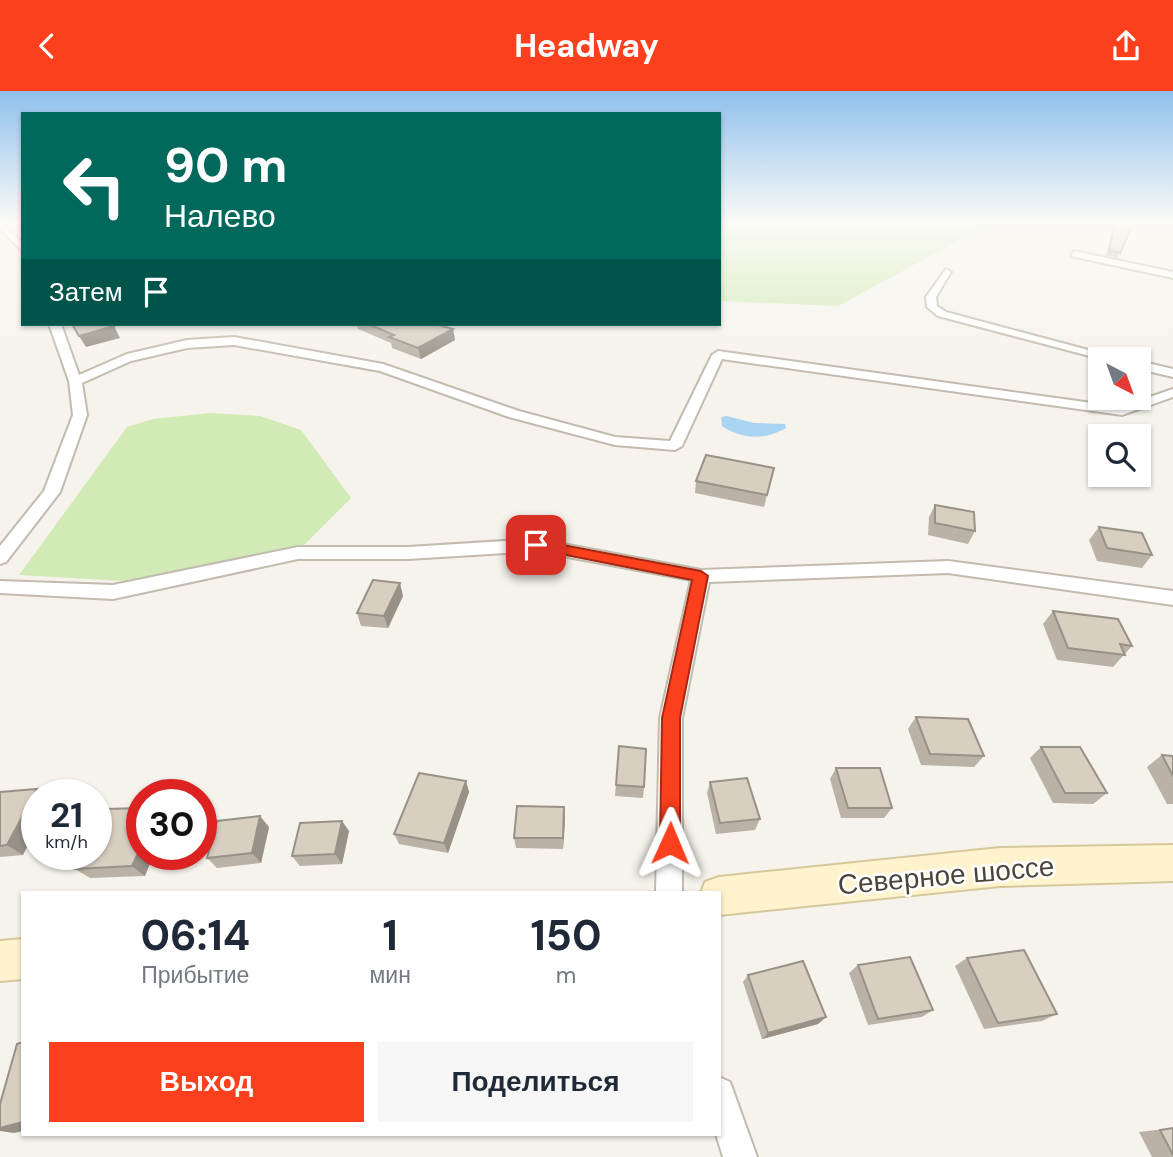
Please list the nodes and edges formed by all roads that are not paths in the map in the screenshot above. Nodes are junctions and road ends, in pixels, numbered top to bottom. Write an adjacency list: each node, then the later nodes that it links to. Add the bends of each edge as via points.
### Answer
1 (946, 272): 3 (street, via 931,297 932,307 942,314)
2 (56, 326): 6 (street)
3 (1088, 352)
4 (1152, 368): 5 (street)
5 (1173, 373)
6 (75, 381): 7 (street, via 127,359 187,344 234,341 383,368 514,414 615,441 675,446 718,355 1122,411); 8 (street, via 80,415 52,492)
7 (1173, 393)
8 (0, 558)
9 (701, 576): 10 (street, via 536,545 408,553 298,553 114,592); 11 (street, via 948,567); 13 (street, via 671,718)
10 (0, 587)
11 (1173, 598)
12 (1173, 863): 14 (main road, Северное шоссе, via 1000,867)
13 (669, 891)
14 (721, 896)
15 (21, 958): 16 (main road)
16 (0, 961)
17 (721, 1099): 18 (street)
18 (740, 1157)

